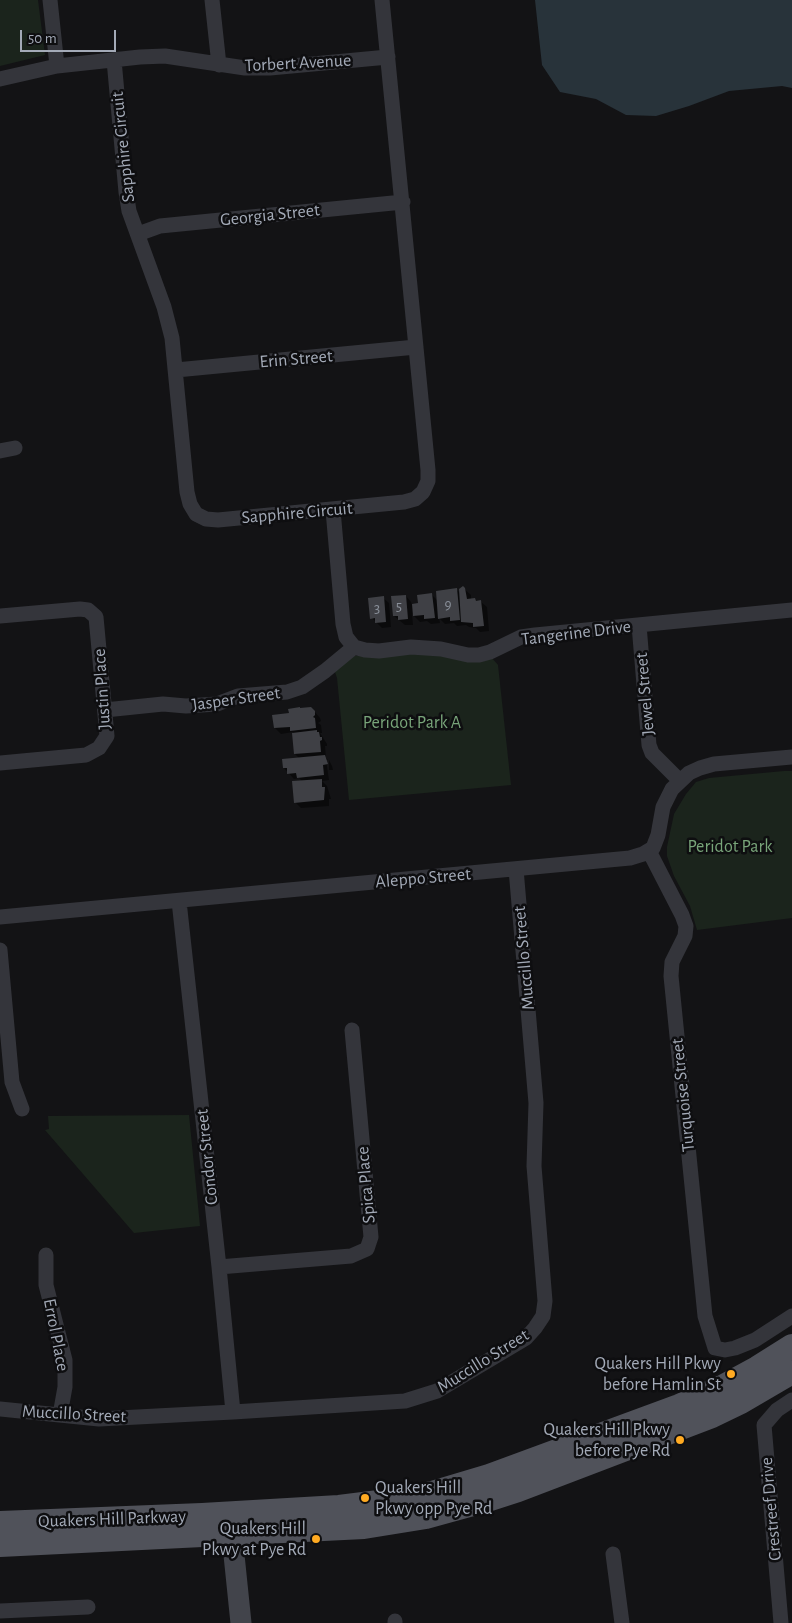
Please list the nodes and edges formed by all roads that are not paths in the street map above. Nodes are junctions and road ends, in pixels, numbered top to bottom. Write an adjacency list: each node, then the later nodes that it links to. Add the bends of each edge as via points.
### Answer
1 (50, 0): 7 (street)
2 (212, 0): 6 (street)
3 (382, 0): 4 (street, Sapphire Circuit)
4 (388, 57): 6 (street, Torbert Avenue, via 270,68); 9 (street, Sapphire Circuit)
5 (114, 60): 6 (street, Torbert Avenue, via 165,56); 7 (street, Torbert Avenue); 10 (street, Sapphire Circuit, via 126,192)
6 (219, 65)
7 (56, 66): 8 (street, Torbert Avenue)
8 (0, 79)
9 (403, 202): 10 (street, Georgia Street, via 160,226); 11 (street, Sapphire Circuit)
10 (138, 234): 12 (street, Sapphire Circuit, via 169,322)
11 (416, 347): 12 (street, Erin Street); 13 (street, Sapphire Circuit, via 428,470 423,492 404,502)
12 (176, 370): 13 (street, Sapphire Circuit, via 187,492 196,514 218,520)
13 (333, 510): 17 (street, via 343,624 346,637)
14 (792, 610): 16 (street, Tangerine Drive)
15 (0, 616): 18 (street, Justin Place, via 80,609 88,610 96,617)
16 (639, 626): 17 (street, Tangerine Drive, via 521,637 479,655 411,647 379,651); 21 (street, Jewel Street, via 649,745 652,753)
17 (354, 647): 18 (street, Jasper Street, via 302,687 288,692 238,696 217,704 163,704)
18 (105, 710): 20 (street, Justin Place, via 107,736 92,752)
19 (792, 757): 21 (street, via 714,764 689,773)
20 (0, 763)
21 (680, 781): 22 (street, via 663,807 656,842)
22 (649, 851): 23 (street, Aleppo Street, via 630,858); 31 (street, Turquoise Street, via 686,926 685,936 672,962 671,976 705,1316 714,1348 735,1348)
23 (516, 869): 24 (street, Aleppo Street); 36 (street, Muccillo Street, via 536,1103 534,1166 545,1300 542,1316 526,1338 437,1391 405,1401)
24 (179, 901): 25 (street, Aleppo Street); 30 (street, Condor Street)
25 (0, 917)
26 (0, 950): 28 (street, via 12,1082)
27 (352, 1030): 30 (street, Spica Place, via 371,1237 367,1249 351,1256)
28 (22, 1109)
29 (46, 1255): 37 (street, Errol Place, via 46,1285 65,1360)
30 (219, 1267): 36 (street, Condor Street)
31 (792, 1316)
32 (792, 1346): 39 (main road, Quakers Hill Parkway, via 714,1391 489,1476 387,1502)
33 (792, 1372): 39 (main road, Quakers Hill Parkway, via 712,1416 518,1490 454,1510 364,1527)
34 (792, 1400): 46 (street, Crestreef Drive, via 777,1410 764,1425)
35 (0, 1408): 37 (street, Muccillo Street)
36 (233, 1412): 37 (street, Muccillo Street, via 99,1419)
37 (60, 1415)
38 (0, 1523): 39 (main road, Quakers Hill Parkway)
39 (230, 1524): 40 (main road, Quakers Hill Parkway); 44 (street)
40 (0, 1545)
41 (613, 1554): 45 (street)
42 (88, 1607): 43 (street)
43 (0, 1611)
44 (241, 1623)
45 (622, 1623)
46 (781, 1623)

